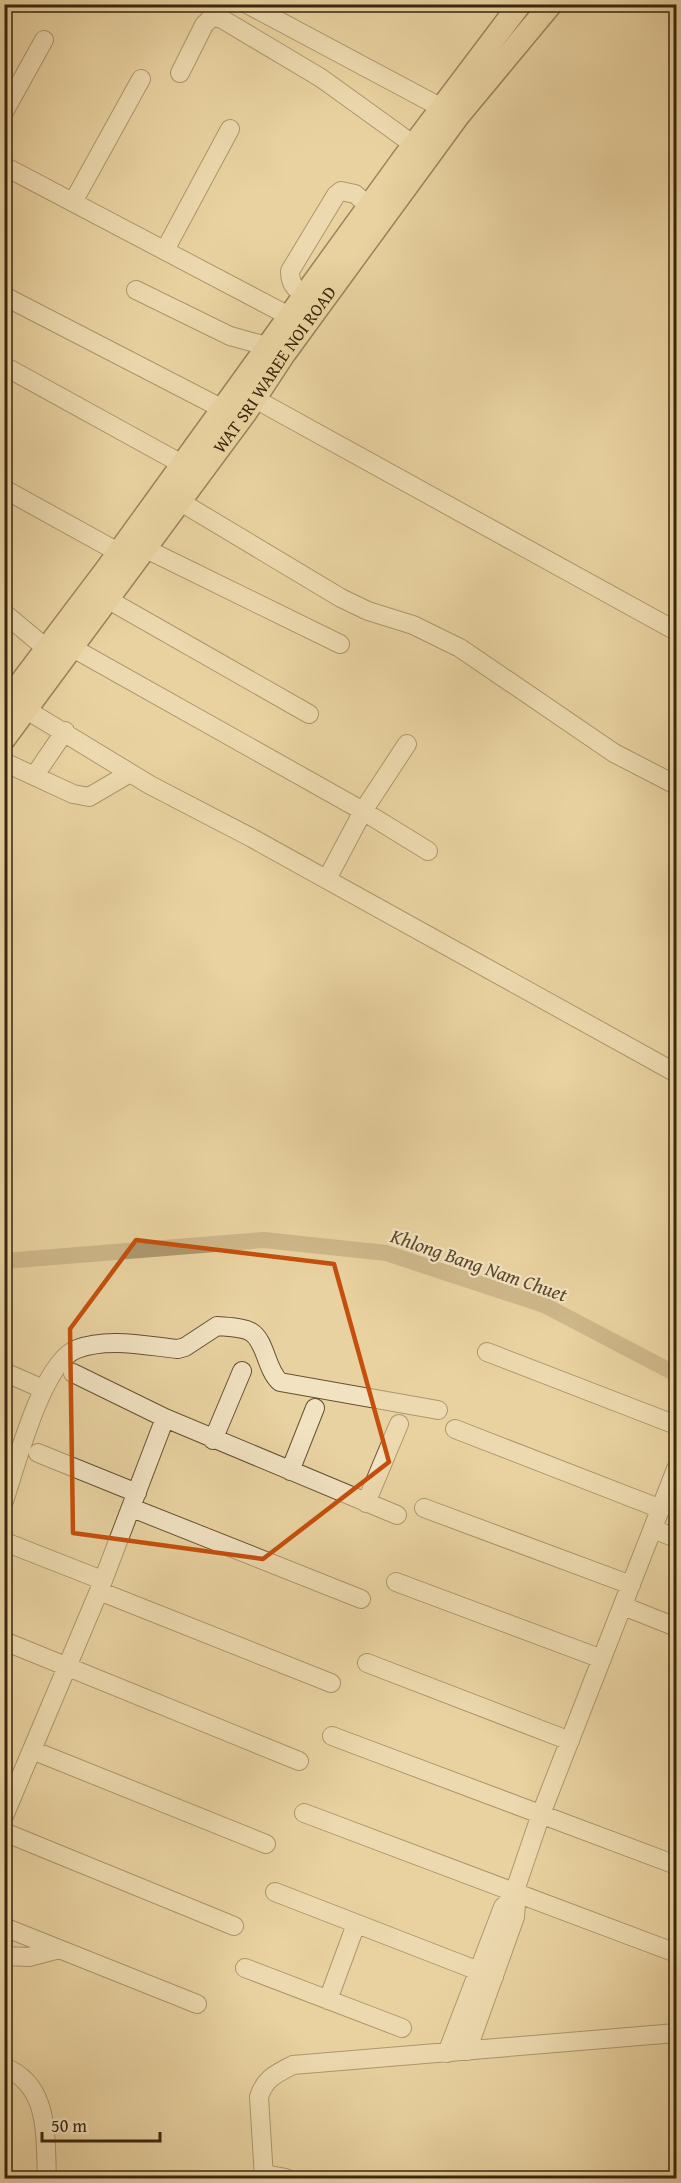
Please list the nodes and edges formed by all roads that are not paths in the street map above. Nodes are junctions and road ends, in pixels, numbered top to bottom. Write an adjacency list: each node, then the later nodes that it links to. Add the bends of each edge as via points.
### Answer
1 (247, 4): 7 (street)
2 (520, 4): 7 (main road, WAT SRI WAREE NOI ROAD)
3 (551, 4): 21 (main road, WAT SRI WAREE NOI ROAD, via 458,116 318,307)
4 (44, 40): 8 (street)
5 (180, 73): 10 (street, via 204,25 212,17 222,19 321,78)
6 (141, 79): 12 (street)
7 (442, 108): 10 (main road, WAT SRI WAREE NOI ROAD)
8 (4, 112)
9 (230, 129): 14 (street)
10 (414, 144): 13 (main road, WAT SRI WAREE NOI ROAD)
11 (4, 166): 12 (street)
12 (73, 202): 14 (street)
13 (369, 206): 16 (main road, WAT SRI WAREE NOI ROAD); 16 (street, via 355,194 341,191 336,195 290,271 295,288)
14 (165, 250): 18 (street)
15 (136, 290): 19 (street, via 230,336)
16 (304, 295): 18 (main road, WAT SRI WAREE NOI ROAD)
17 (4, 297): 22 (street)
18 (289, 316): 19 (main road, WAT SRI WAREE NOI ROAD)
19 (266, 346): 21 (main road, WAT SRI WAREE NOI ROAD)
20 (4, 366): 23 (street)
21 (246, 393): 22 (main road, WAT SRI WAREE NOI ROAD); 25 (main road, WAT SRI WAREE NOI ROAD); 30 (street)
22 (221, 408): 23 (main road, WAT SRI WAREE NOI ROAD)
23 (182, 464): 27 (main road, WAT SRI WAREE NOI ROAD)
24 (4, 489): 27 (street)
25 (179, 501): 26 (main road, WAT SRI WAREE NOI ROAD); 42 (street, via 341,598 368,611 413,624 460,648 607,748)
26 (144, 548): 28 (main road, WAT SRI WAREE NOI ROAD); 31 (street)
27 (118, 552): 33 (main road, WAT SRI WAREE NOI ROAD)
28 (107, 599): 32 (main road, WAT SRI WAREE NOI ROAD); 35 (street)
29 (4, 613): 33 (street)
30 (676, 631)
31 (340, 645)
32 (70, 647): 34 (main road, WAT SRI WAREE NOI ROAD); 43 (street)
33 (47, 649): 34 (main road, WAT SRI WAREE NOI ROAD)
34 (10, 703): 36 (street); 37 (main road, WAT SRI WAREE NOI ROAD)
35 (309, 714)
36 (64, 731): 40 (street); 41 (street)
37 (4, 739)
38 (406, 744): 43 (street)
39 (4, 762): 41 (street)
40 (130, 773): 41 (street, via 89,797 73,794); 45 (street)
41 (35, 776)
42 (676, 785)
43 (363, 811): 44 (street); 45 (street)
44 (428, 851)
45 (327, 879): 46 (street)
46 (676, 1073)
47 (487, 1352): 56 (street)
48 (242, 1371): 58 (street)
49 (4, 1372): 51 (street)
50 (73, 1373): 54 (street)
51 (43, 1389): 53 (street, via 57,1366 75,1349 100,1344 178,1349 217,1326 252,1332 274,1377 287,1385); 62 (street)
52 (315, 1408): 61 (street)
53 (438, 1410)
54 (165, 1418): 58 (street); 63 (street)
55 (399, 1424): 64 (street)
56 (676, 1425)
57 (455, 1429): 66 (street)
58 (213, 1440): 61 (street)
59 (38, 1454): 63 (street)
60 (676, 1469): 66 (street)
61 (290, 1471): 64 (street)
62 (4, 1501)
63 (134, 1501): 73 (street); 74 (street)
64 (366, 1503): 67 (street)
65 (424, 1508): 72 (street)
66 (661, 1509): 68 (street)
67 (397, 1515)
68 (653, 1529): 69 (street); 72 (street)
69 (676, 1538)
70 (5, 1542): 73 (street)
71 (396, 1582): 78 (street)
72 (631, 1585): 75 (street)
73 (100, 1586): 80 (street); 81 (street)
74 (361, 1599)
75 (623, 1606): 76 (street); 78 (street)
76 (676, 1627)
77 (4, 1641): 80 (street)
78 (602, 1659): 83 (street)
79 (367, 1663): 83 (street)
80 (66, 1667): 84 (street); 85 (street)
81 (332, 1683)
82 (332, 1736): 87 (street)
83 (570, 1740): 87 (street)
84 (32, 1750): 88 (street); 90 (street)
85 (299, 1761)
86 (304, 1814): 93 (street)
87 (541, 1814): 91 (street); 93 (street)
88 (4, 1816)
89 (4, 1832): 95 (street)
90 (266, 1844)
91 (676, 1865)
92 (275, 1892): 94 (street)
93 (513, 1896): 98 (street); 101 (street, via 503,1907)
94 (356, 1924): 101 (street); 102 (street)
95 (234, 1926)
96 (4, 1927): 97 (street)
97 (59, 1949): 99 (street, via 29,1957); 103 (street)
98 (676, 1953)
99 (4, 1956)
100 (245, 1968): 102 (street)
101 (487, 1975): 106 (street); 107 (street)
102 (328, 2000): 104 (street)
103 (197, 2004)
104 (402, 2028)
105 (676, 2033): 106 (street)
106 (467, 2051): 107 (street)
107 (447, 2052): 109 (street, via 293,2066 271,2076 262,2085 259,2097)
108 (4, 2067): 110 (street, via 19,2073 38,2097)
109 (264, 2176): 111 (street)
110 (47, 2178)
111 (286, 2178)

